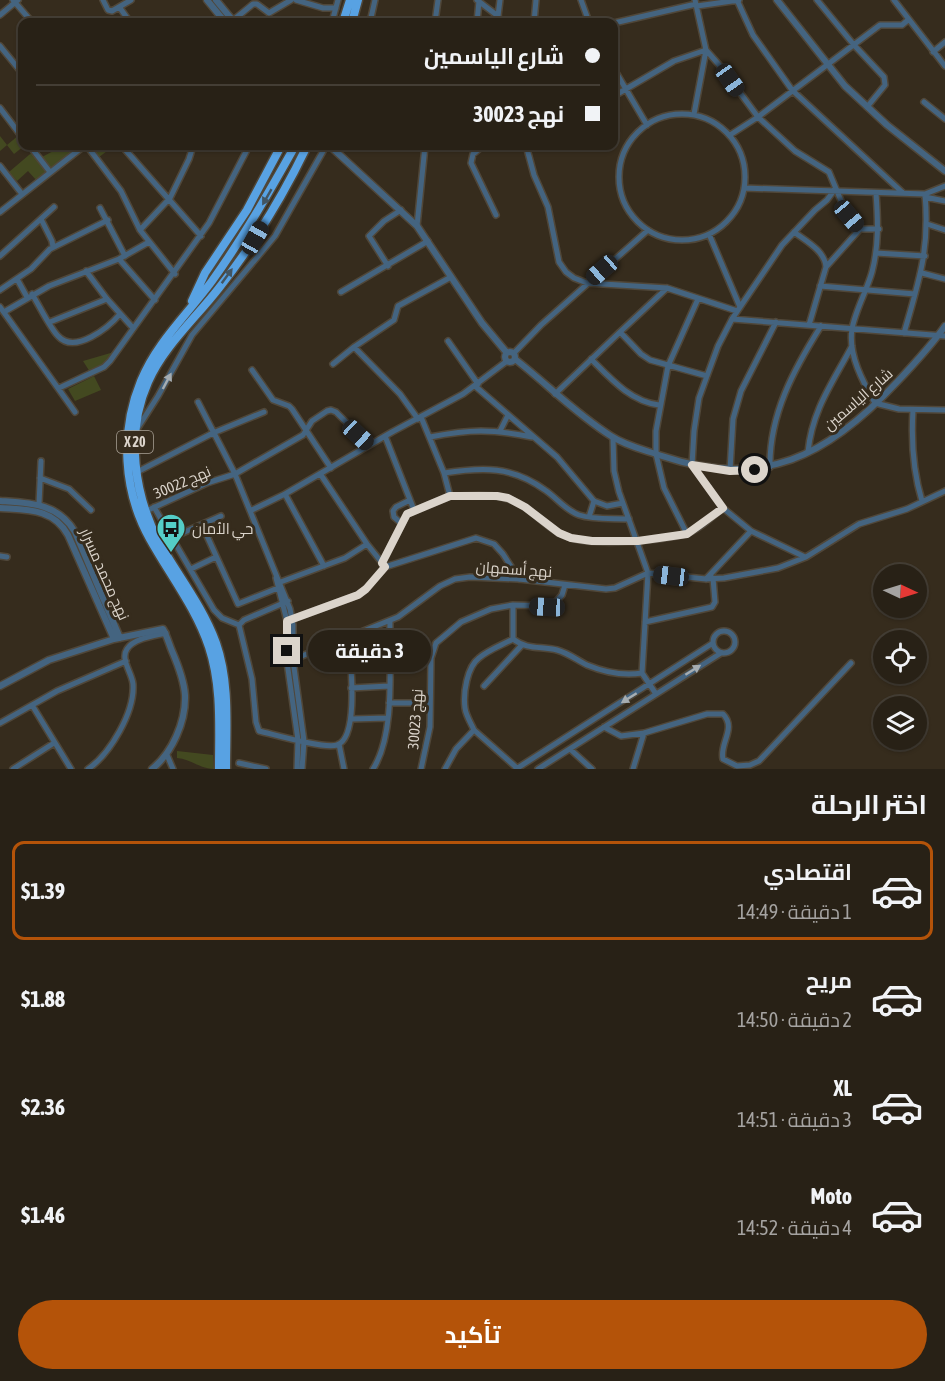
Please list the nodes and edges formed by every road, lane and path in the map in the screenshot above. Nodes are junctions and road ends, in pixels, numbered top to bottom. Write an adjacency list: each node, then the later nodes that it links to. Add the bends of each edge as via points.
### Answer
1 (103, 0): 23 (street, via 110,11)
2 (131, 0): 23 (street)
3 (207, 0): 28 (street)
4 (216, 0): 29 (street)
5 (291, 0): 30 (street, via 269,13 253,4)
6 (296, 0): 24 (street)
7 (338, 0): 24 (street)
8 (344, 0): 32 (highway)
9 (350, 0): 33 (highway)
10 (358, 0): 34 (highway)
11 (375, 0): 35 (street)
12 (438, 0): 36 (street)
13 (500, 0): 39 (street)
14 (536, 0): 40 (street)
15 (581, 0): 41 (street)
16 (738, 0): 22 (street); 54 (street, via 756,41)
17 (777, 0): 49 (street)
18 (817, 0): 45 (street)
19 (894, 0): 42 (street)
20 (16, 1): 25 (street); 26 (street)
21 (478, 1): 37 (street); 38 (street)
22 (696, 3): 43 (street); 47 (street)
23 (120, 8): 27 (street)
24 (336, 8): 31 (street)
25 (0, 15)
26 (29, 18)
27 (127, 18)
28 (222, 18)
29 (230, 18)
30 (237, 18)
31 (333, 18)
32 (342, 18)
33 (343, 18)
34 (353, 18)
35 (371, 18)
36 (436, 18)
37 (477, 18)
38 (499, 18)
39 (500, 18)
40 (534, 18)
41 (588, 18)
42 (908, 20): 45 (street, via 902,25 880,25); 48 (street)
43 (618, 22)
44 (945, 42): 48 (street)
45 (854, 45): 49 (street); 57 (street, via 886,82)
46 (0, 46): 51 (street)
47 (705, 50): 53 (street, via 674,61); 59 (street); 60 (street)
48 (933, 52): 50 (street)
49 (827, 64): 54 (street); 57 (street)
50 (945, 66)
51 (18, 68)
52 (618, 76): 53 (street)
53 (625, 88): 55 (street); 62 (street)
54 (792, 90): 60 (street); 86 (street)
55 (618, 93)
56 (924, 102): 61 (street)
57 (867, 107): 80 (street)
58 (1, 112): 63 (street)
59 (694, 114): 62 (street, via 673,114); 64 (street, via 714,122)
60 (758, 117): 64 (street); 84 (street, via 795,151 829,172)
61 (945, 119)
62 (646, 124): 103 (street, via 628,145 620,165 620,179 627,207)
63 (18, 131)
64 (730, 135): 83 (street, via 743,160)
65 (33, 150): 81 (street)
66 (79, 150): 81 (street)
67 (87, 150): 102 (street, via 121,191)
68 (126, 150): 89 (street)
69 (192, 150): 89 (street)
70 (247, 150): 107 (street)
71 (279, 150): 136 (highway, via 247,210 205,273)
72 (293, 150): 136 (highway, X 20, one-way to 136, via 242,237)
73 (305, 150): 171 (highway, X 20, one-way to 73, via 142,397 162,356 255,238)
74 (326, 150): 171 (street, one-way to 74, via 192,335 275,236)
75 (333, 150): 93 (street, شارع الياسمين)
76 (425, 150): 99 (street)
77 (478, 150): 95 (street, via 471,163)
78 (528, 150): 123 (street, via 548,207 559,262 566,272)
79 (0, 166): 87 (street)
80 (943, 166)
81 (50, 172): 87 (street)
82 (945, 186): 88 (street)
83 (744, 188): 84 (street); 106 (street, via 733,214)
84 (835, 189): 85 (street); 100 (street); 105 (street)
85 (876, 193): 86 (street); 101 (street)
86 (903, 193): 88 (street)
87 (22, 194): 94 (street)
88 (925, 195): 90 (street); 98 (street)
89 (170, 198): 102 (street); 107 (street)
90 (945, 201)
91 (54, 207): 96 (street)
92 (100, 208): 97 (street)
93 (401, 210): 99 (street, شارع الياسمين); 115 (street, via 369,236)
94 (0, 212)
95 (496, 215)
96 (41, 219): 110 (street); 112 (street)
97 (108, 220): 110 (street); 114 (street)
98 (927, 224): 104 (street); 113 (street)
99 (417, 225): 108 (street, شارع الياسمين)
100 (860, 229): 101 (street); 116 (street)
101 (879, 229): 111 (street)
102 (140, 230): 109 (street)
103 (648, 230): 106 (street, via 678,240); 123 (street)
104 (945, 230)
105 (794, 232): 116 (street, via 821,254); 135 (street)
106 (709, 234): 135 (street)
107 (201, 236): 119 (street)
108 (428, 241): 115 (street); 120 (street, شارع الياسمين)
109 (149, 243): 114 (street); 119 (street)
110 (53, 247): 121 (street)
111 (876, 254): 113 (street); 127 (street)
112 (0, 256)
113 (925, 256): 118 (street)
114 (122, 257): 117 (street); 133 (street)
115 (387, 266): 128 (street)
116 (826, 267): 124 (street)
117 (86, 271): 130 (street); 131 (street)
118 (922, 273): 122 (street); 129 (street)
119 (175, 274): 133 (street)
120 (451, 277): 152 (street, via 398,306 394,320); 153 (street, شارع الياسمين)
121 (17, 279): 126 (street); 130 (street)
122 (945, 279)
123 (587, 283): 125 (street); 153 (street)
124 (820, 286): 127 (street); 142 (street)
125 (667, 288): 132 (street); 147 (street)
126 (0, 290)
127 (866, 291): 129 (street); 146 (street)
128 (341, 292)
129 (915, 294): 148 (street)
130 (30, 296): 137 (street); 140 (street)
131 (106, 299): 138 (street); 140 (street)
132 (698, 299): 135 (street); 156 (street)
133 (155, 300): 145 (street)
134 (0, 307): 137 (street)
135 (739, 309): 139 (street)
136 (188, 311): 205 (highway, X 20, via 156,351 132,406 127,459 131,489)
137 (4, 312): 160 (street)
138 (120, 314): 140 (street, via 93,336 72,341 58,336); 145 (street)
139 (732, 319): 141 (street); 158 (street)
140 (50, 322)
141 (776, 322): 142 (street); 186 (street, via 741,391 734,419)
142 (809, 325): 143 (street)
143 (821, 326): 146 (street); 184 (street, via 780,404 771,440)
144 (945, 326): 149 (street, شارع الياسمين)
145 (133, 328): 160 (street, via 108,364)
146 (852, 328): 148 (street); 151 (street)
147 (620, 332): 154 (street); 156 (street, via 647,359)
148 (904, 333): 149 (street)
149 (942, 336): 163 (street, شارع الياسمين)
150 (448, 341): 159 (street)
151 (852, 346): 163 (street); 180 (street, via 813,421)
152 (354, 347): 155 (street); 170 (street)
153 (510, 357): 159 (street); 161 (street, شارع الياسمين)
154 (591, 359): 161 (street); 164 (street, via 626,392)
155 (333, 364)
156 (668, 366): 158 (street); 164 (street)
157 (252, 370): 172 (street, via 273,400 289,406)
158 (707, 376): 183 (street, via 699,398)
159 (477, 385): 169 (street); 170 (street)
160 (59, 388): 167 (street)
161 (555, 394): 178 (street, شارع الياسمين)
162 (198, 402): 174 (street)
163 (875, 404): 165 (street); 180 (street, شارع الياسمين)
164 (659, 405): 181 (street)
165 (913, 410): 166 (street); 198 (street, via 913,459)
166 (945, 410)
167 (75, 412)
168 (264, 412): 174 (street)
169 (508, 415): 173 (street); 177 (street)
170 (420, 418): 175 (street); 176 (street)
171 (136, 430): 187 (highway, X 20)
172 (308, 430): 179 (street, نهج 30022, via 316,418 333,411); 185 (street); 189 (street, نهج 30022)
173 (500, 431): 176 (street, via 462,431); 177 (street)
174 (213, 433): 187 (street); 189 (street)
175 (384, 436): 179 (street); 195 (street)
176 (430, 437): 188 (street)
177 (534, 437): 197 (street, via 567,467)
178 (613, 438): 181 (street, شارع الياسمين); 199 (street, via 614,471)
179 (369, 445): 185 (street)
180 (808, 453): 184 (street, شارع الياسمين)
181 (656, 454): 183 (street, شارع الياسمين); 213 (street, via 664,488)
182 (41, 460): 191 (street)
183 (692, 465): 186 (street, شارع الياسمين); 202 (street)
184 (770, 467): 186 (street, شارع الياسمين)
185 (331, 468): 190 (street)
186 (730, 471)
187 (136, 472): 205 (highway, X 20)
188 (444, 473): 194 (street); 208 (street, via 489,468 526,478 567,509)
189 (235, 474): 205 (street, نهج 30022); 206 (street)
190 (321, 475): 193 (street); 216 (street)
191 (40, 478): 200 (street); 203 (street, via 69,489)
192 (945, 491): 198 (street)
193 (285, 494): 206 (street); 222 (street)
194 (450, 496): 204 (street); 215 (street, via 508,498 571,538)
195 (410, 500): 204 (street); 210 (street, via 393,511)
196 (0, 501): 200 (street, نهج محمد مسرار)
197 (594, 501): 199 (street, via 607,506); 208 (street)
198 (922, 501): 220 (street, via 859,524)
199 (623, 503): 209 (street)
200 (39, 504): 236 (street, نهج محمد مسرار, via 60,513 71,525)
201 (0, 507): 236 (street, نهج محمد مسرار, via 41,512 59,522)
202 (723, 508): 212 (street); 213 (street)
203 (91, 510)
204 (414, 510): 210 (street)
205 (146, 511): 214 (street); 273 (highway, X 20, via 156,549 196,615 210,648 218,700); 274 (highway, X 20, via 217,645 225,685)
206 (250, 511): 227 (street)
207 (222, 516): 211 (street)
208 (589, 517): 209 (street)
209 (629, 519): 215 (street)
210 (401, 524): 221 (street)
211 (202, 525): 214 (street); 219 (street)
212 (751, 531): 220 (street); 225 (street)
213 (687, 534): 215 (street)
214 (171, 538): 223 (street)
215 (638, 541): 224 (street)
216 (367, 544): 221 (street); 222 (street)
217 (0, 556): 218 (street)
218 (7, 557)
219 (216, 557): 223 (street); 227 (street, via 238,604)
220 (806, 557): 225 (street, via 767,570)
221 (384, 565): 226 (street, via 476,538 494,544); 231 (street, via 358,595)
222 (324, 566): 227 (street)
223 (191, 570): 234 (street, via 218,615)
224 (648, 573): 225 (street); 228 (street, نهج أسمهان, via 610,589); 233 (street)
225 (709, 578): 233 (street, via 715,602 712,607)
226 (519, 579): 228 (street, نهج أسمهان); 232 (street, نهج أسمهان, via 455,579)
227 (279, 585): 229 (street)
228 (565, 585): 230 (street, نهج 30023, via 562,596 552,606)
229 (285, 602): 231 (street); 234 (street)
230 (513, 605): 238 (street); 253 (street, نهج 30023, via 471,617 438,640 431,658)
231 (290, 620): 243 (street)
232 (390, 621): 237 (street, نهج أسمهان); 248 (street)
233 (645, 622): 245 (street)
234 (239, 625): 261 (street, via 252,679 257,729)
235 (164, 631): 236 (street); 242 (street, via 132,644 124,655); 265 (street, via 185,695 177,732)
236 (117, 638): 247 (street, via 44,662)
237 (350, 638): 243 (street, نهج أسمهان); 250 (street)
238 (513, 639): 240 (street); 259 (street, via 479,658 471,668 465,710)
239 (713, 643): 241 (street); 241 (street, via 722,631 733,635 734,648); 246 (street)
240 (521, 646): 245 (street, via 556,650 608,671); 249 (street)
241 (721, 653): 251 (street, one-way to 241)
242 (126, 661): 254 (street); 270 (street, via 134,686 128,711 110,748)
243 (290, 661): 261 (street)
244 (851, 663): 260 (street, via 765,755 750,765 737,766 723,759 728,729 723,714 707,714)
245 (642, 673): 246 (street)
246 (650, 684): 251 (street); 267 (street, one-way to 267)
247 (0, 686)
248 (389, 686): 250 (street); 252 (street)
249 (484, 686)
250 (351, 688): 256 (street)
251 (656, 694): 258 (street)
252 (389, 703): 253 (street); 255 (street)
253 (429, 703): 280 (street, نهج 30023, via 430,727)
254 (32, 705): 257 (street); 262 (street)
255 (388, 718): 256 (street); 279 (street, via 383,751)
256 (351, 719): 263 (street, via 346,739)
257 (0, 723)
258 (604, 727): 260 (street, via 621,736); 264 (street)
259 (474, 730): 267 (street); 281 (street, via 456,749)
260 (644, 733): 284 (street)
261 (301, 740): 263 (street); 276 (street); 277 (street)
262 (54, 742): 268 (street); 269 (street)
263 (339, 744): 278 (street)
264 (570, 749): 282 (street); 283 (street)
265 (166, 755): 271 (street); 272 (street)
266 (239, 763): 275 (street)
267 (516, 768)
268 (13, 769)
269 (70, 769)
270 (88, 769)
271 (152, 769)
272 (173, 769)
273 (219, 769)
274 (226, 769)
275 (266, 769)
276 (297, 769)
277 (302, 769)
278 (344, 769)
279 (373, 769)
280 (421, 769)
281 (446, 769)
282 (538, 769)
283 (592, 769)
284 (633, 769)

